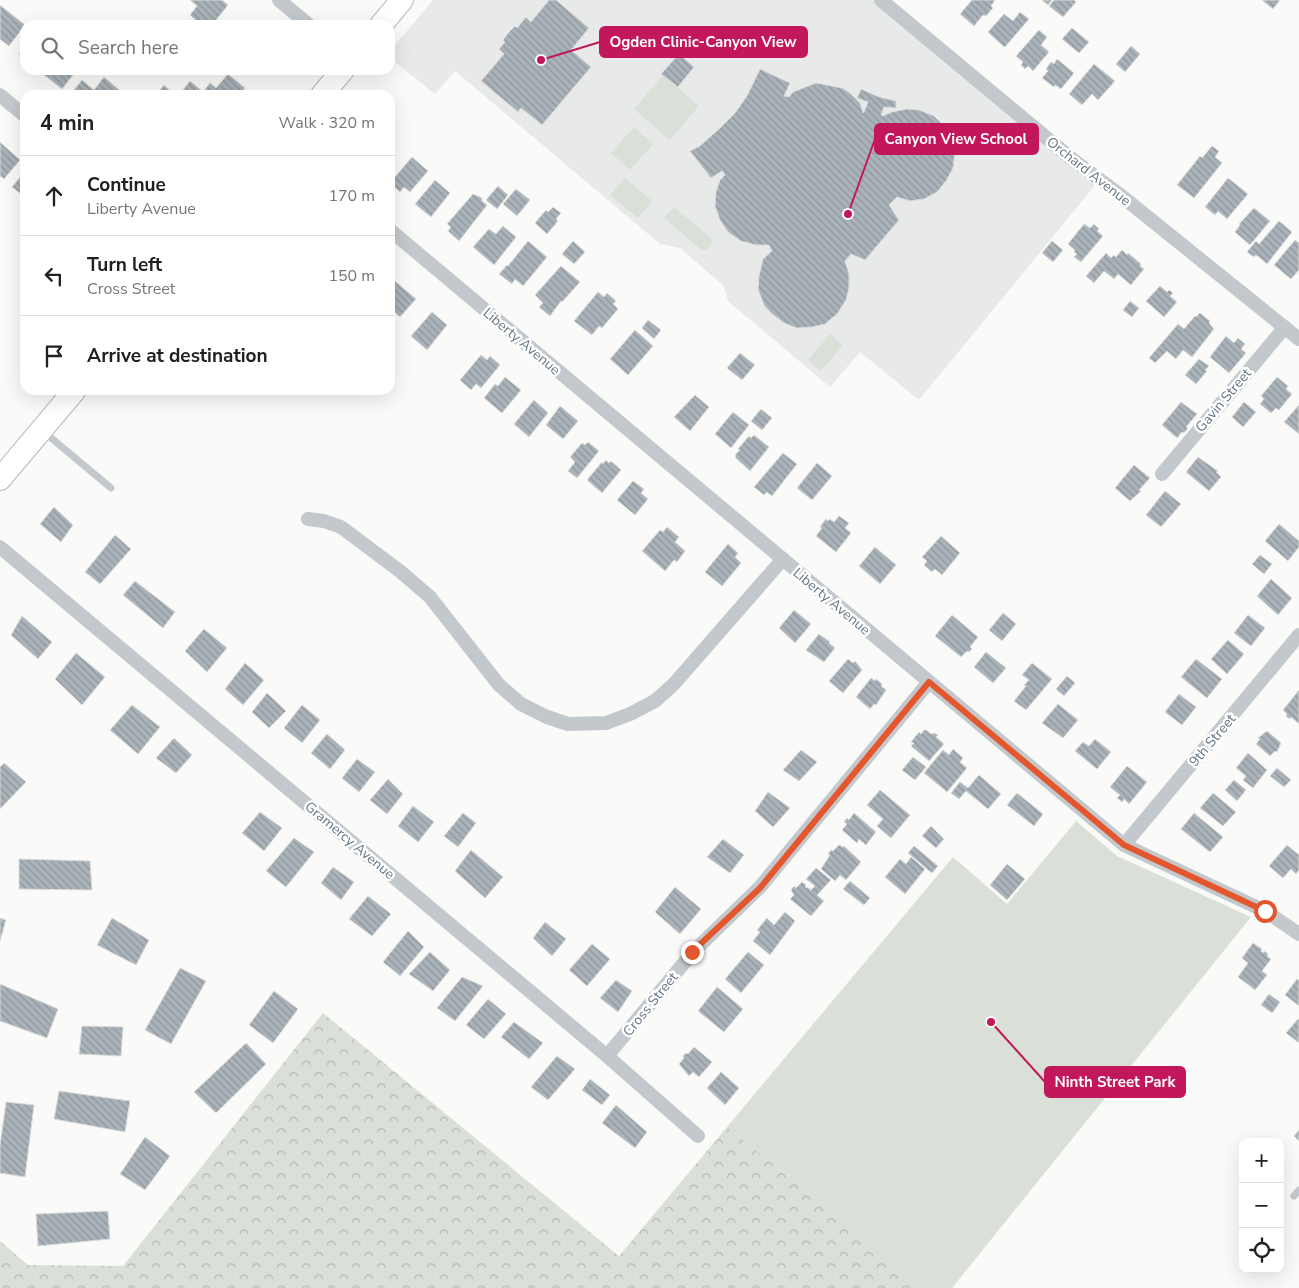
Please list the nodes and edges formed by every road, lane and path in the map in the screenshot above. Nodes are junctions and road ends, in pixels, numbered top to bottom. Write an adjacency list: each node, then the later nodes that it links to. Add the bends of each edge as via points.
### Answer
1 (279, 0): 4 (street)
2 (402, 0): 5 (main road)
3 (881, 0): 11 (street, Orchard Avenue, via 1072,159)
4 (303, 20)
5 (385, 20)
6 (339, 75): 7 (main road)
7 (326, 90)
8 (0, 95): 9 (street)
9 (20, 112)
10 (395, 234): 20 (street, Liberty Avenue)
11 (1285, 327): 12 (street, Orchard Avenue); 15 (street, Gavin Street)
12 (1299, 339)
13 (71, 395): 14 (main road)
14 (42, 430): 16 (main road); 17 (lane)
15 (1162, 474)
16 (0, 479)
17 (111, 488)
18 (308, 519): 20 (street, via 341,527 382,556 430,597 499,685 521,704 568,724 606,723 655,701 674,686)
19 (0, 547): 25 (street, Gramercy Avenue)
20 (783, 559): 22 (street, Liberty Avenue)
21 (1299, 634): 23 (street, 9th Street)
22 (929, 682): 23 (street, Liberty Avenue); 25 (street, Cross Street, via 760,888 692,952)
23 (1124, 845): 24 (street, Liberty Avenue, via 1265,911)
24 (1299, 934)
25 (607, 1056): 26 (street, Gramercy Avenue)
26 (698, 1136)

